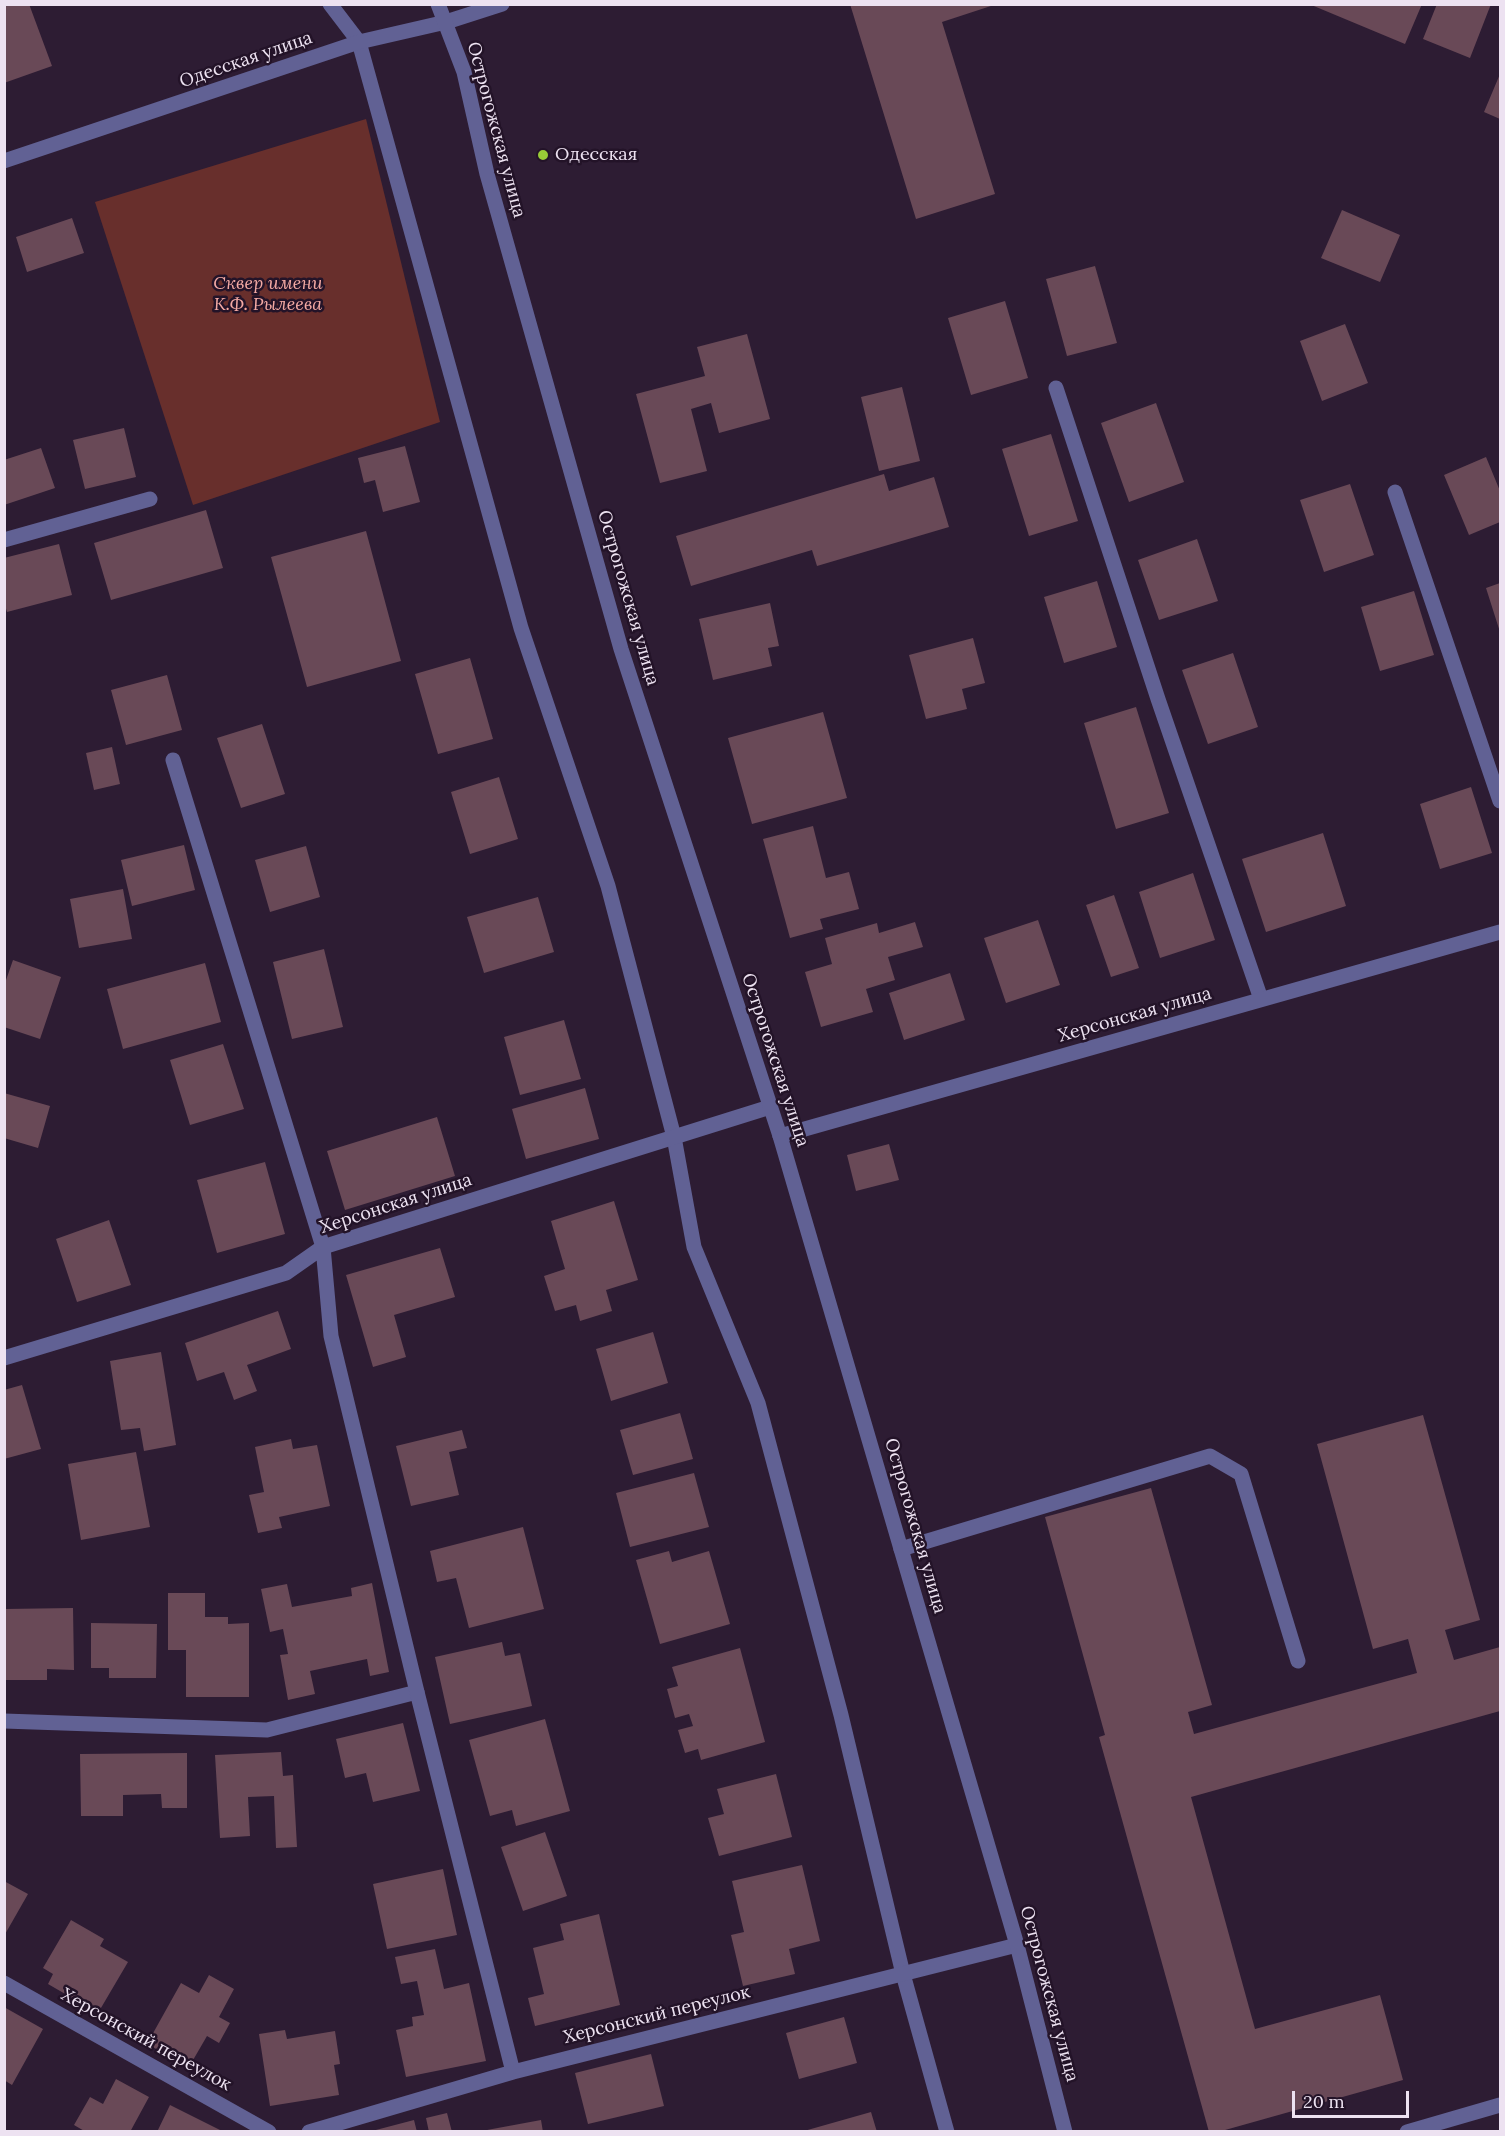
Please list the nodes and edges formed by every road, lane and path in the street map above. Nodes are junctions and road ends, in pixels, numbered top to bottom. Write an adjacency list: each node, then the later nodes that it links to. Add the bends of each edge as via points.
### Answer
1 (330, 4): 5 (street)
2 (438, 4): 4 (street, Острогожская улица)
3 (502, 4): 4 (street, Одесская улица)
4 (446, 22): 5 (street, Одесская улица); 15 (street, Острогожская улица, via 464,72 487,174 621,649)
5 (359, 42): 6 (street, Одесская улица); 17 (street, via 521,628 608,886)
6 (4, 161)
7 (1056, 388): 14 (street)
8 (1395, 492): 12 (street)
9 (150, 499): 10 (street)
10 (4, 540)
11 (173, 760): 18 (street)
12 (1500, 801)
13 (1500, 932): 14 (street, Херсонская улица)
14 (1261, 999): 16 (street, Херсонская улица)
15 (770, 1107): 16 (street, Острогожская улица); 17 (street, Херсонская улица)
16 (780, 1136): 20 (street, Острогожская улица)
17 (674, 1137): 18 (street, Херсонская улица); 25 (street, via 694,1247 758,1403 842,1715)
18 (323, 1247): 19 (street, Херсонская улица, via 286,1273); 22 (street, via 331,1336)
19 (4, 1358)
20 (901, 1549): 21 (street, via 1210,1456 1241,1474); 24 (street, Острогожская улица)
21 (1298, 1662)
22 (417, 1692): 23 (street, via 267,1730); 27 (street)
23 (4, 1721)
24 (1017, 1945): 25 (street, Херсонский переулок); 32 (street, Острогожская улица)
25 (903, 1974): 27 (street, Херсонский переулок); 31 (street)
26 (4, 1983): 29 (street, Херсонский переулок)
27 (513, 2072): 30 (street, Херсонский переулок)
28 (1500, 2105): 33 (street)
29 (269, 2132)
30 (309, 2132)
31 (947, 2132)
32 (1065, 2132)
33 (1407, 2132)

